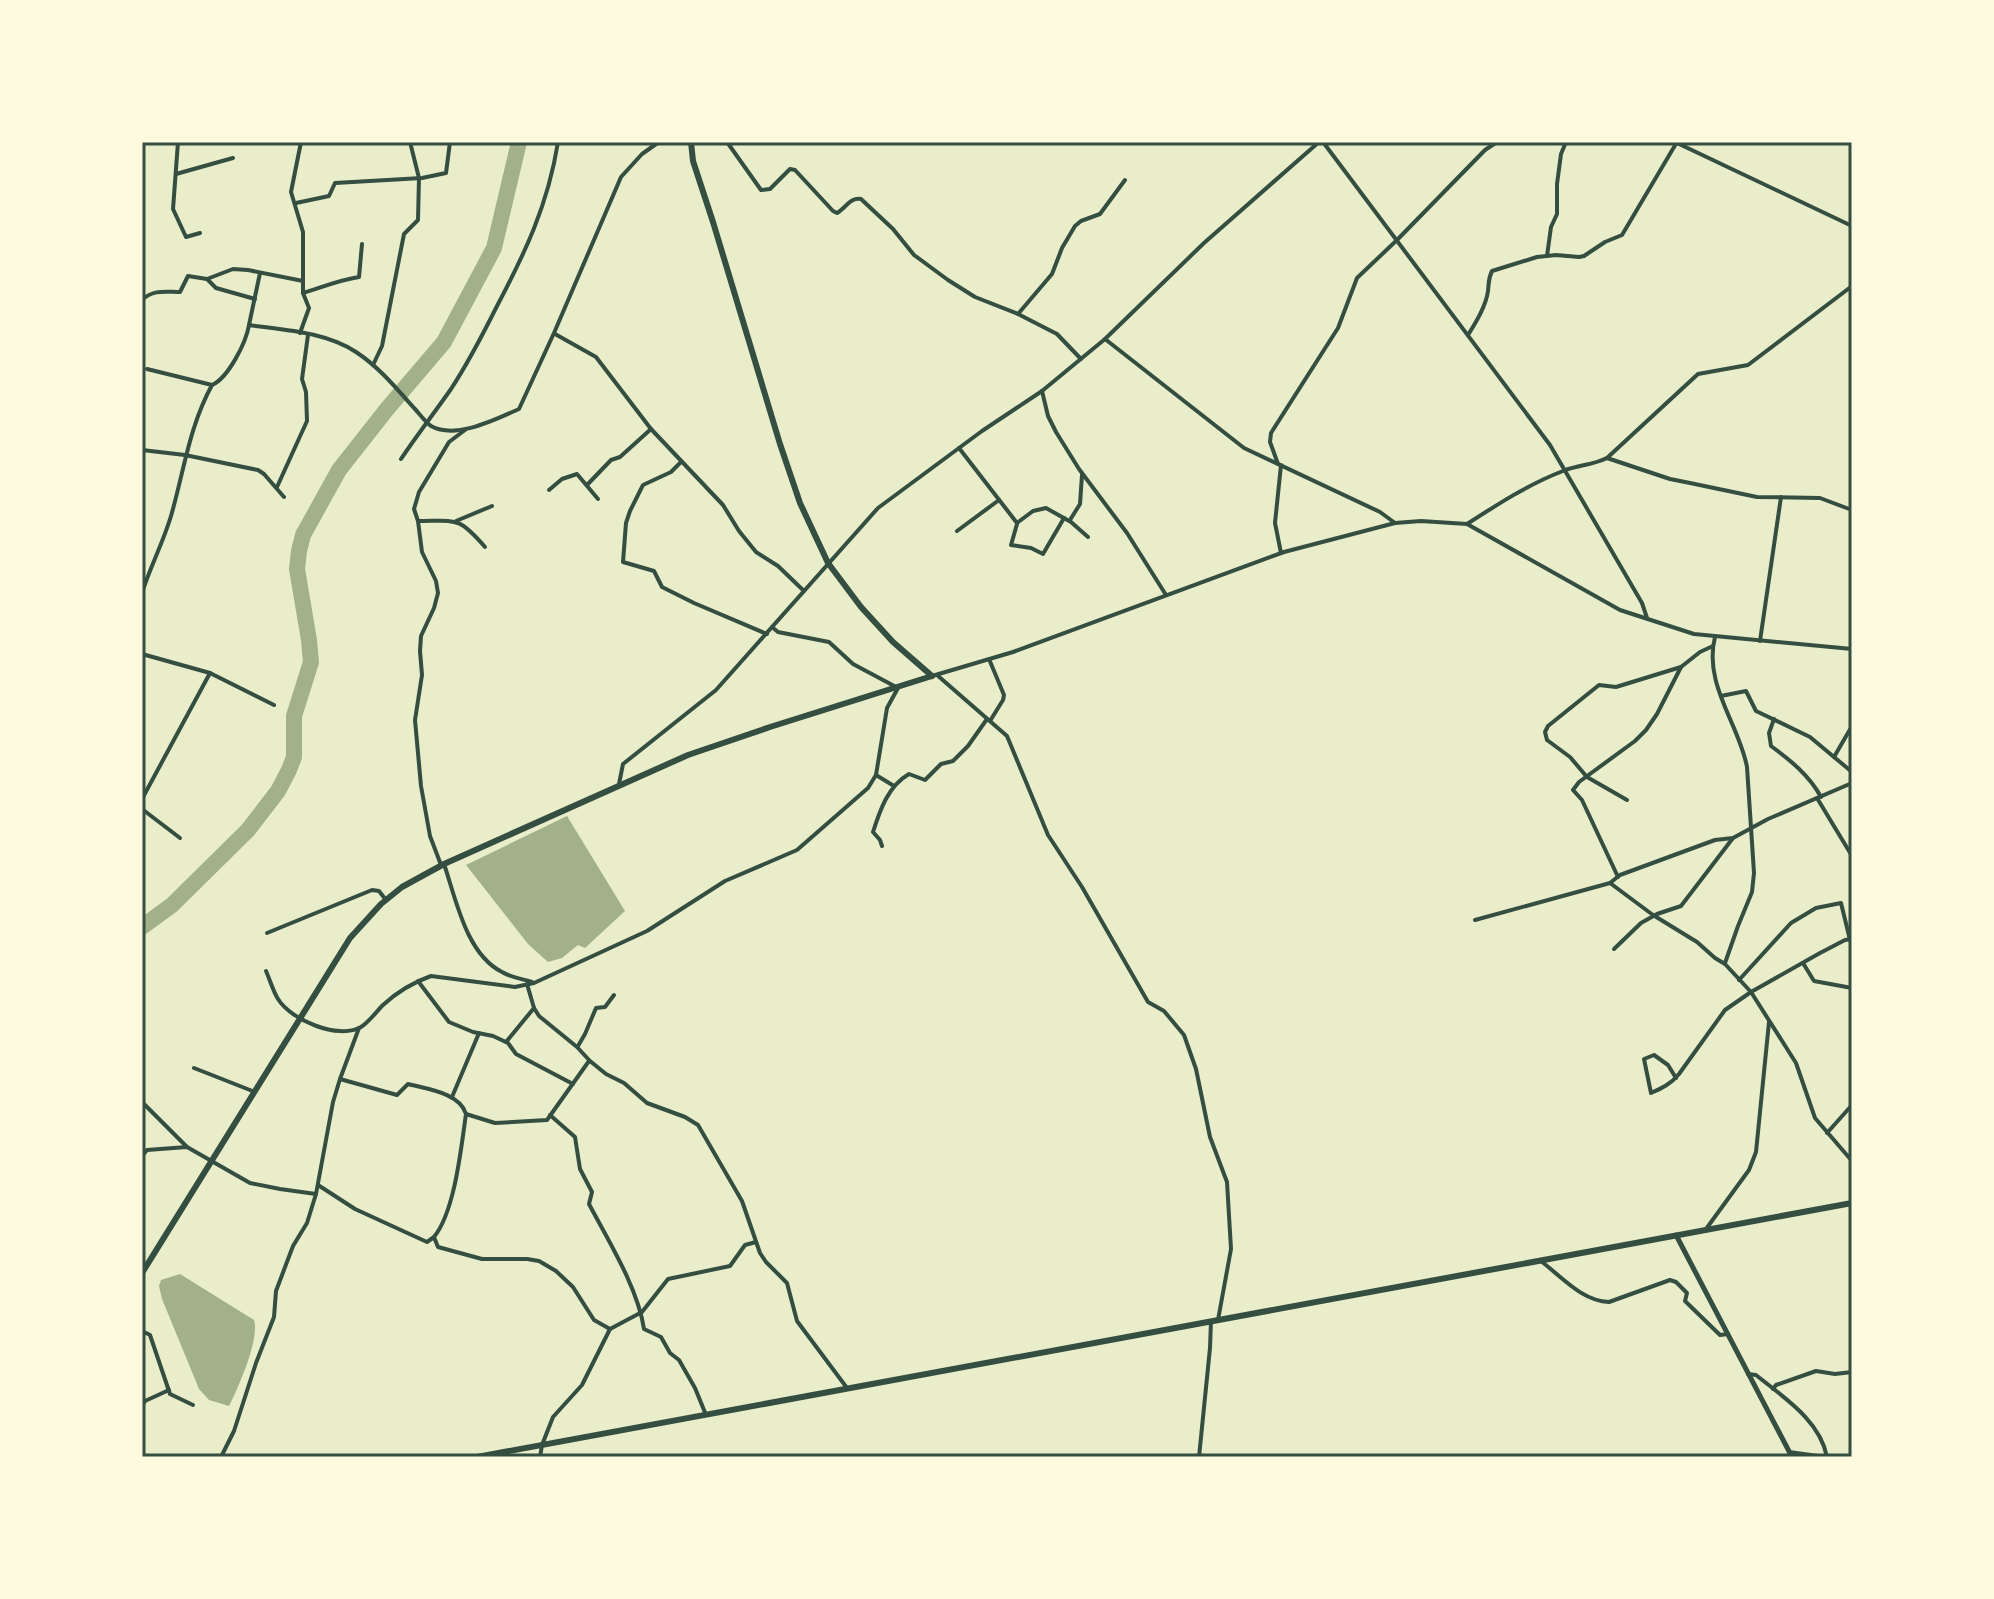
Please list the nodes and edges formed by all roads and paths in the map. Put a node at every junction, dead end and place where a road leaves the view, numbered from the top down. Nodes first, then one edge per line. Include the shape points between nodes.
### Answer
1 (178, 142) edge
2 (301, 142) edge
3 (410, 142) edge
4 (450, 142) edge
5 (558, 142) edge
6 (659, 142) edge
7 (691, 142) edge
8 (727, 142) edge
9 (1321, 142) edge
10 (1497, 142) edge
11 (1566, 142) edge
12 (1676, 142) edge
13 (233, 158) dead end
14 (176, 174) junction
15 (419, 178) junction
16 (1125, 180) dead end
17 (296, 203) junction
18 (1852, 226) edge
19 (200, 233) dead end
20 (1397, 240) junction
21 (362, 244) dead end
22 (1547, 256) junction
23 (260, 273) junction
24 (207, 279) junction
25 (303, 281) junction
26 (1852, 286) edge
27 (303, 293) junction
28 (255, 299) junction
29 (142, 300) edge
30 (1018, 314) junction
31 (249, 325) junction
32 (300, 333) junction
33 (554, 333) junction
34 (308, 335) junction
35 (1468, 335) junction
36 (1105, 339) junction
37 (1081, 359) junction
38 (373, 365) junction
39 (147, 369) dead end
40 (212, 385) junction
41 (1042, 391) junction
42 (426, 421) junction
43 (467, 428) junction
44 (651, 429) junction
45 (959, 448) junction
46 (142, 450) edge
47 (185, 455) junction
48 (1607, 458) junction
49 (401, 459) dead end
50 (681, 462) junction
51 (1280, 464) junction
52 (1564, 470) junction
53 (1082, 473) junction
54 (587, 485) junction
55 (277, 487) junction
56 (549, 490) dead end
57 (284, 497) dead end
58 (1781, 497) junction
59 (598, 499) dead end
60 (999, 500) junction
61 (492, 506) dead end
62 (1852, 510) edge
63 (1064, 518) junction
64 (418, 521) junction
65 (456, 521) junction
66 (1070, 521) junction
67 (1017, 523) junction
68 (1395, 523) junction
69 (1467, 524) junction
70 (957, 531) dead end
71 (1088, 537) dead end
72 (485, 547) dead end
73 (1281, 553) junction
74 (828, 563) junction
75 (804, 591) junction
76 (142, 593) edge
77 (1166, 595) junction
78 (1647, 618) junction
79 (772, 627) junction
80 (767, 634) junction
81 (1715, 637) junction
82 (1760, 641) junction
83 (1713, 646) junction
84 (1852, 649) edge
85 (142, 654) edge
86 (989, 659) junction
87 (1681, 667) junction
88 (210, 673) junction
89 (935, 676) junction
90 (898, 688) junction
91 (1721, 696) junction
92 (274, 705) dead end
93 (1774, 719) junction
94 (989, 720) junction
95 (1852, 726) edge
96 (1834, 757) junction
97 (1852, 772) edge
98 (876, 775) junction
99 (1587, 777) junction
100 (1852, 783) edge
101 (618, 786) junction
102 (894, 786) junction
103 (1819, 798) junction
104 (142, 799) edge
105 (1627, 800) dead end
106 (142, 809) edge
107 (1751, 829) junction
108 (180, 838) dead end
109 (1733, 838) junction
110 (882, 846) dead end
111 (1852, 856) edge
112 (443, 865) junction
113 (1618, 877) junction
114 (1610, 883) junction
115 (386, 900) junction
116 (1653, 915) junction
117 (1475, 920) dead end
118 (267, 933) dead end
119 (1851, 940) edge
120 (1614, 949) dead end
121 (1803, 963) junction
122 (1725, 964) junction
123 (266, 971) dead end
124 (1739, 980) junction
125 (418, 981) junction
126 (534, 983) junction
127 (527, 984) junction
128 (1852, 988) edge
129 (1751, 992) junction
130 (614, 995) dead end
131 (534, 1008) junction
132 (299, 1019) junction
133 (1769, 1020) junction
134 (359, 1028) junction
135 (479, 1033) junction
136 (506, 1042) junction
137 (577, 1047) junction
138 (590, 1061) junction
139 (194, 1068) dead end
140 (1676, 1078) junction
141 (340, 1079) junction
142 (573, 1084) junction
143 (255, 1092) junction
144 (452, 1097) junction
145 (142, 1102) edge
146 (1852, 1105) edge
147 (466, 1114) junction
148 (550, 1115) junction
149 (1827, 1133) junction
150 (187, 1147) junction
151 (145, 1149) edge
152 (142, 1156) edge
153 (1852, 1161) edge
154 (212, 1162) junction
155 (318, 1185) junction
156 (316, 1194) junction
157 (1852, 1203) edge
158 (1706, 1230) junction
159 (1676, 1235) junction
160 (434, 1237) junction
161 (756, 1242) junction
162 (1540, 1260) junction
163 (142, 1273) edge
164 (642, 1312) junction
165 (1214, 1320) junction
166 (610, 1329) junction
167 (142, 1331) edge
168 (1728, 1334) junction
169 (1852, 1372) edge
170 (1748, 1374) junction
171 (847, 1388) junction
172 (1773, 1389) junction
173 (169, 1390) junction
174 (193, 1405) dead end
175 (142, 1406) edge
176 (706, 1415) junction
177 (542, 1445) junction
178 (1790, 1454) edge
179 (221, 1457) edge
180 (477, 1457) edge
181 (540, 1457) edge
182 (1199, 1457) edge
183 (1826, 1457) edge

1 - 14 street
2 - 17 street via 291,192
3 - 15 street
4 - 15 street via 446,173
5 - 42 street via 543,207 524,254 472,355
6 - 33 street via 621,177
7 - 74 main road via 780,444
8 - 30 street via 761,190 770,189 790,169 837,213 851,200 861,199 914,255 948,280
9 - 20 street
9 - 36 street via 1204,243
10 - 20 street
11 - 22 street
12 - 18 street
12 - 22 street via 1622,235 1584,256
13 - 14 street
14 - 19 street via 173,209 186,237
15 - 17 street via 335,183 329,196
15 - 38 street via 418,220 404,234 382,346
16 - 30 street via 1100,214 1075,226 1052,274
17 - 25 street via 303,232
20 - 35 street
20 - 51 street via 1357,278 1338,328 1271,433
21 - 27 street via 359,277
22 - 35 street via 1492,271
23 - 24 street via 233,269
23 - 25 street
23 - 28 street
24 - 28 street via 216,288
24 - 29 street via 188,276 180,292 148,294
25 - 27 street
26 - 48 street via 1748,365 1698,374
27 - 32 street via 309,308
28 - 31 street
30 - 37 street via 1057,334
31 - 32 street
31 - 40 street via 240,351
32 - 34 street
33 - 43 street via 519,409
33 - 44 street via 596,357
34 - 38 street via 336,342
34 - 55 street via 302,379 307,421
35 - 52 street
36 - 37 street
36 - 51 street via 1244,448
37 - 41 street
38 - 42 street
39 - 40 street
40 - 47 street
41 - 45 street
41 - 53 street via 1048,416
42 - 43 street via 452,431
42 - 49 street
43 - 64 street via 449,442 419,492 414,509
44 - 50 street
44 - 54 street
45 - 60 street
45 - 74 street via 878,508
46 - 47 street
47 - 55 street via 258,470
47 - 76 street via 171,515
48 - 52 street
48 - 58 street via 1670,479
50 - 75 street via 723,505 756,552
50 - 80 street via 643,485 626,523 623,562 654,571 662,587
51 - 68 street
51 - 73 street via 1275,523
52 - 69 street
52 - 78 street
53 - 66 street via 1080,504
53 - 77 street
54 - 56 street via 577,474
54 - 59 street
55 - 57 street
58 - 62 street via 1820,498
58 - 82 street
60 - 67 street
60 - 70 street
61 - 65 street
63 - 66 street
63 - 67 street via 1046,508
63 - 67 street via 1043,554 1011,545
64 - 65 street
64 - 112 street via 422,552 438,593 421,636 415,720 430,836
65 - 72 street
66 - 71 street
68 - 69 street
68 - 73 street
69 - 78 street via 1620,610
73 - 77 street
74 - 75 street
74 - 89 main road via 893,642
75 - 79 street
77 - 86 street
78 - 81 street
79 - 80 street
79 - 90 street via 829,642 853,664
80 - 101 street via 716,690 623,764
81 - 82 street
81 - 83 street
82 - 84 street
83 - 87 street
83 - 91 street
85 - 88 street
86 - 89 street
86 - 94 street via 1004,695
87 - 99 street via 1646,730
87 - 99 street via 1616,687 1599,685 1548,726 1547,740
88 - 92 street
88 - 104 street
89 - 90 main road
89 - 94 street
90 - 98 street via 887,708
90 - 101 main road via 688,755
91 - 93 street via 1746,691 1756,711
91 - 107 street via 1745,754
93 - 96 street via 1810,737
93 - 103 street via 1771,746 1802,771
94 - 102 street via 953,761 941,764 925,780 909,774
94 - 165 street via 1007,736 1048,835 1148,1002 1164,1011 1184,1035 1227,1182 1231,1249
95 - 96 street
96 - 97 street
98 - 102 street
98 - 126 street via 797,850 725,881 647,931
99 - 105 street
99 - 113 street via 1573,790
100 - 103 street
101 - 112 main road
102 - 110 street via 873,832
103 - 107 street
103 - 111 street
106 - 108 street
107 - 109 street
107 - 122 street via 1752,892
109 - 113 street
109 - 116 street via 1681,906
112 - 115 main road
112 - 126 street via 479,955 501,972
113 - 114 street
114 - 116 street
114 - 117 street
115 - 118 street via 372,890
115 - 132 main road via 350,938
116 - 120 street
116 - 122 street
119 - 121 street
119 - 124 street via 1841,903 1816,908 1791,923
121 - 128 street via 1814,981
121 - 129 street
122 - 124 street
123 - 132 street via 277,999
124 - 129 street
125 - 127 street via 431,976
125 - 134 street
125 - 135 street via 449,1022
126 - 127 street
127 - 131 street
129 - 133 street
129 - 140 street via 1725,1010
130 - 137 street via 605,1007 596,1008
131 - 136 street
131 - 137 street
132 - 134 street via 338,1031
132 - 143 main road
133 - 149 street via 1796,1063 1815,1118
133 - 158 street via 1756,1152
134 - 141 street
135 - 136 street
135 - 144 street
136 - 142 street via 516,1054
137 - 138 street
138 - 142 street
138 - 161 street via 647,1103 698,1125 742,1201
139 - 143 street
140 - 140 street via 1651,1093 1644,1059 1654,1055
141 - 144 street via 397,1095 408,1084
141 - 155 street
142 - 148 street
143 - 154 main road
144 - 147 street
145 - 150 street
146 - 149 street
147 - 148 street via 495,1123 547,1120
147 - 160 street via 457,1173 442,1227
148 - 164 street via 575,1137 580,1169 592,1192 589,1204
149 - 153 street
150 - 151 street
150 - 154 street
151 - 152 street
154 - 156 street via 250,1183
154 - 163 main road
155 - 156 street
155 - 160 street via 355,1209 427,1242
156 - 179 street via 276,1291 274,1317
157 - 158 main road
158 - 159 main road
159 - 162 main road
159 - 168 street
160 - 166 street via 438,1247 482,1259 539,1261 573,1287 594,1320
161 - 164 street via 745,1245 730,1266 668,1279
161 - 171 street via 766,1262 787,1283 797,1321
162 - 165 main road
162 - 168 street via 1575,1289 1601,1301 1676,1282 1687,1293 1685,1301 1720,1335
164 - 166 street
164 - 176 street via 644,1329 661,1337 679,1360
165 - 171 main road
165 - 182 street
166 - 177 street via 582,1385 553,1417
167 - 173 street via 150,1335
168 - 170 street
169 - 172 street via 1816,1371
170 - 172 street
170 - 178 street
171 - 176 main road
172 - 183 street via 1817,1431
173 - 174 street
173 - 175 street
176 - 177 main road
177 - 180 main road
177 - 181 street
178 - 183 street

